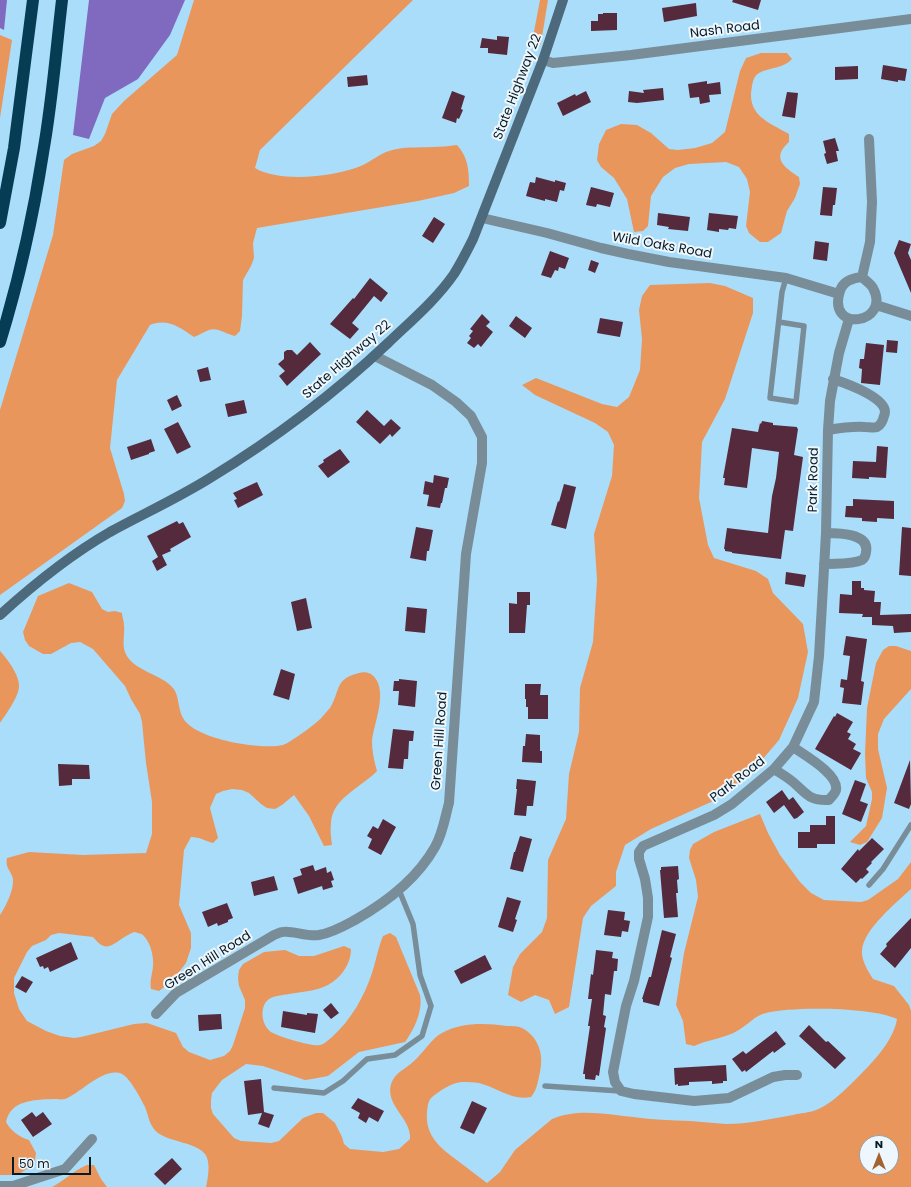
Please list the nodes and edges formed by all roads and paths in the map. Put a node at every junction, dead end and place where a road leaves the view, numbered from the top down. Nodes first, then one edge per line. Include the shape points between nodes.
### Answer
1 (32, 0) edge
2 (62, 0) edge
3 (563, 0) edge
4 (911, 19) edge
5 (543, 60) junction
6 (869, 139) dead end
7 (482, 218) junction
8 (0, 223) edge
9 (862, 277) junction
10 (786, 278) junction
11 (839, 294) junction
12 (876, 305) junction
13 (911, 316) edge
14 (849, 319) junction
15 (779, 322) junction
16 (0, 342) edge
17 (375, 356) junction
18 (834, 379) junction
19 (828, 430) junction
20 (826, 533) junction
21 (824, 564) junction
22 (0, 615) edge
23 (793, 747) junction
24 (774, 769) junction
25 (911, 825) edge
26 (869, 884) dead end
27 (399, 890) junction
28 (156, 1014) dead end
29 (797, 1075) dead end
30 (545, 1086) dead end
31 (274, 1088) dead end
32 (621, 1091) junction
33 (92, 1139) dead end
34 (0, 1186) edge

1 - 8 highway via 14,148
2 - 16 highway via 34,207
3 - 5 main road, State Highway 22
4 - 5 street, Nash Road via 623,56 553,63
5 - 7 main road, State Highway 22
6 - 9 street via 870,242
7 - 10 street, Wild Oaks Road via 628,254
7 - 17 main road, State Highway 22 via 464,256 445,285
9 - 11 street via 846,281 841,286
9 - 12 street via 872,287
10 - 11 street, Wild Oaks Road
10 - 15 lane
11 - 14 street via 838,306
12 - 13 street
12 - 14 street via 865,318
14 - 18 street, Park Road via 838,353
15 - 15 lane via 770,398 796,402 804,326
17 - 22 main road, State Highway 22 via 276,434 210,478 80,551
17 - 27 street, Green Hill Road via 432,385 456,402 471,416 482,437 482,463 466,554 449,803 436,845 413,878
18 - 19 street, Park Road
18 - 19 street via 864,391 878,400 885,414 882,421 872,428 856,426
19 - 20 street, Park Road
20 - 21 street, Park Road
20 - 21 street via 858,537 867,549 862,560
21 - 23 street, Park Road via 814,702
23 - 24 street, Park Road
23 - 24 street via 830,774 835,781 836,790 833,796 829,800 818,800 806,795
24 - 32 street, Park Road via 732,804 714,815 643,846 639,852 648,898 648,917 613,1072 615,1082
25 - 26 lane via 883,869
27 - 28 street, Green Hill Road via 378,907 340,928 319,935 305,936 284,931 274,935 176,994
27 - 31 lane via 413,924 420,975 431,1006 422,1036 395,1055 366,1059 343,1081 324,1093
29 - 32 street via 773,1077 729,1098 711,1101
30 - 32 lane
33 - 34 street via 65,1169 13,1186

